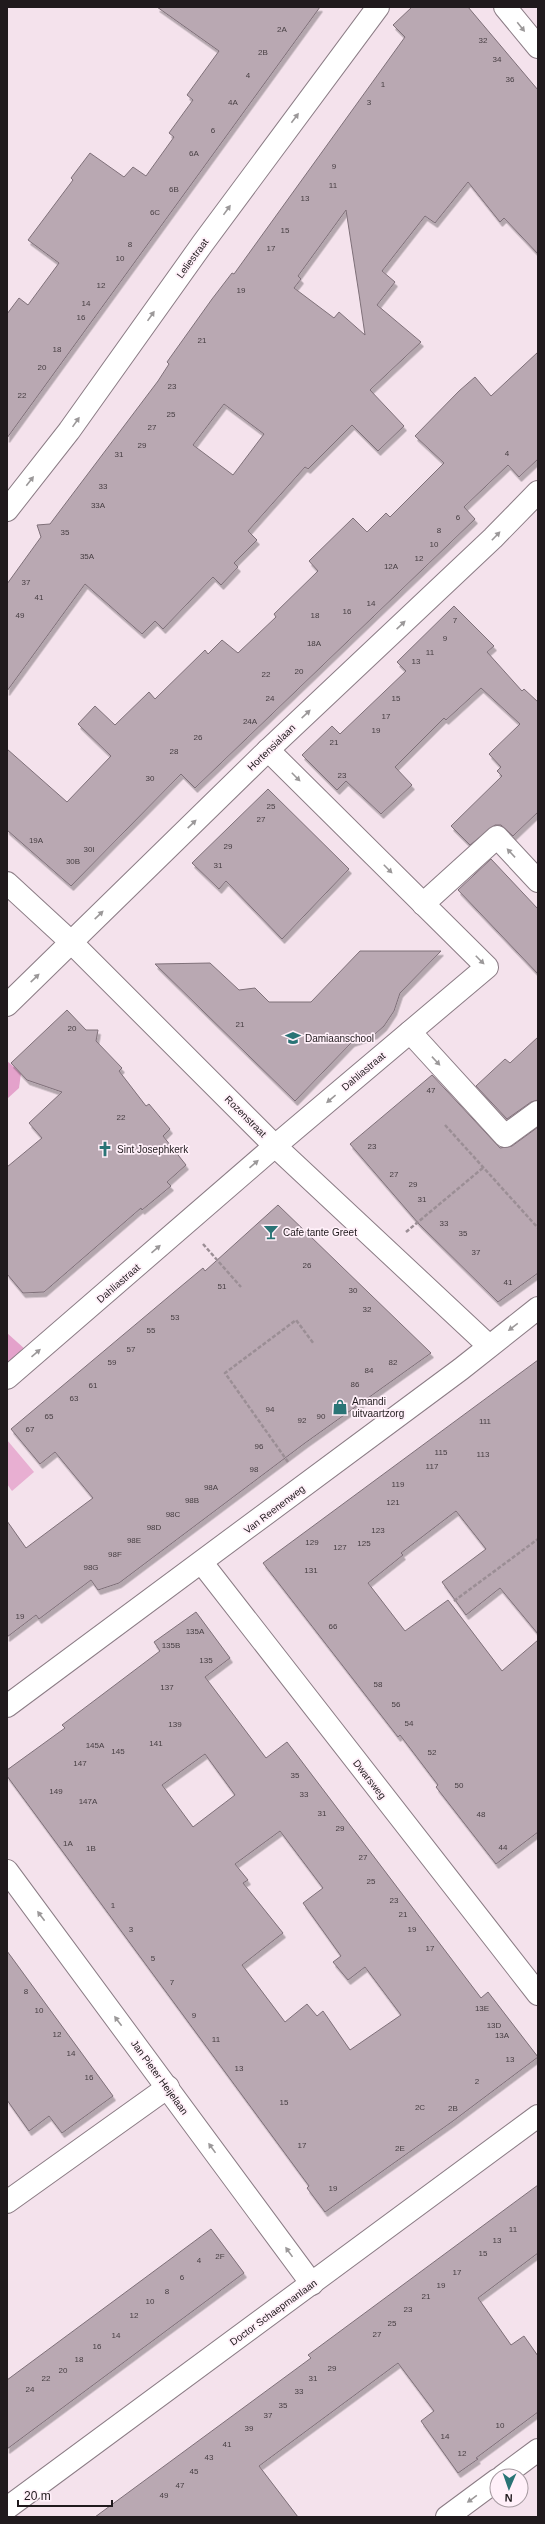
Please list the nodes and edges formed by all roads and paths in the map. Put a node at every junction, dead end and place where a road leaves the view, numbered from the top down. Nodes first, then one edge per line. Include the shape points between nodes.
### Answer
1 (378, 7) edge
2 (505, 7) edge
3 (538, 47) edge
4 (538, 492) edge
5 (7, 510) edge
6 (268, 750) junction
7 (538, 881) edge
8 (7, 883) edge
9 (423, 904) junction
10 (72, 942) junction
11 (7, 1005) edge
12 (410, 1032) junction
13 (538, 1112) edge
14 (445, 1125) dead end
15 (275, 1146) junction
16 (484, 1167) junction
17 (186, 1224) junction
18 (538, 1228) edge
19 (385, 1249) junction
20 (241, 1287) dead end
21 (538, 1308) edge
22 (314, 1344) dead end
23 (488, 1346) junction
24 (7, 1378) edge
25 (305, 1485) junction
26 (538, 1538) edge
27 (202, 1564) junction
28 (454, 1601) dead end
29 (7, 1706) edge
30 (7, 1870) edge
31 (538, 1994) edge
32 (168, 2087) junction
33 (538, 2116) edge
34 (7, 2202) edge
35 (312, 2284) junction
36 (538, 2450) edge
37 (514, 2468) edge
38 (489, 2486) edge
39 (7, 2508) edge
40 (447, 2517) edge

5 -> 1 street, Leliestraat via 69,431 203,243
2 -> 3 street
6 -> 4 street, Hortensialaan via 493,538
6 -> 9 street, Dahliastraat
10 -> 6 street, Hortensialaan
7 -> 9 street via 497,837
8 - 10 street, Rozenstraat
9 -> 12 street, Dahliastraat via 487,967
11 -> 10 street, Hortensialaan
10 - 15 street, Rozenstraat
12 -> 13 street via 505,1136
12 -> 15 street, Dahliastraat
14 - 16 path
17 -> 15 street, Dahliastraat
15 - 19 street, Rozenstraat
16 - 18 path
16 - 19 path
17 - 20 path
24 -> 17 street, Dahliastraat
19 - 23 street, Rozenstraat
21 -> 23 street, Van Reenenweg
22 - 25 path via 296,1320 225,1373
23 - 25 street, Van Reenenweg
25 - 27 street, Van Reenenweg
26 - 28 path
27 - 29 street, Van Reenenweg
27 - 31 street, Dwarsweg
32 -> 30 street, Jan Pieter Heijelaan
32 - 34 street
35 -> 32 street, Jan Pieter Heijelaan
33 - 35 street, Doctor Schaepmanlaan
35 - 39 street, Doctor Schaepmanlaan
36 - 37 street
38 -> 40 street

